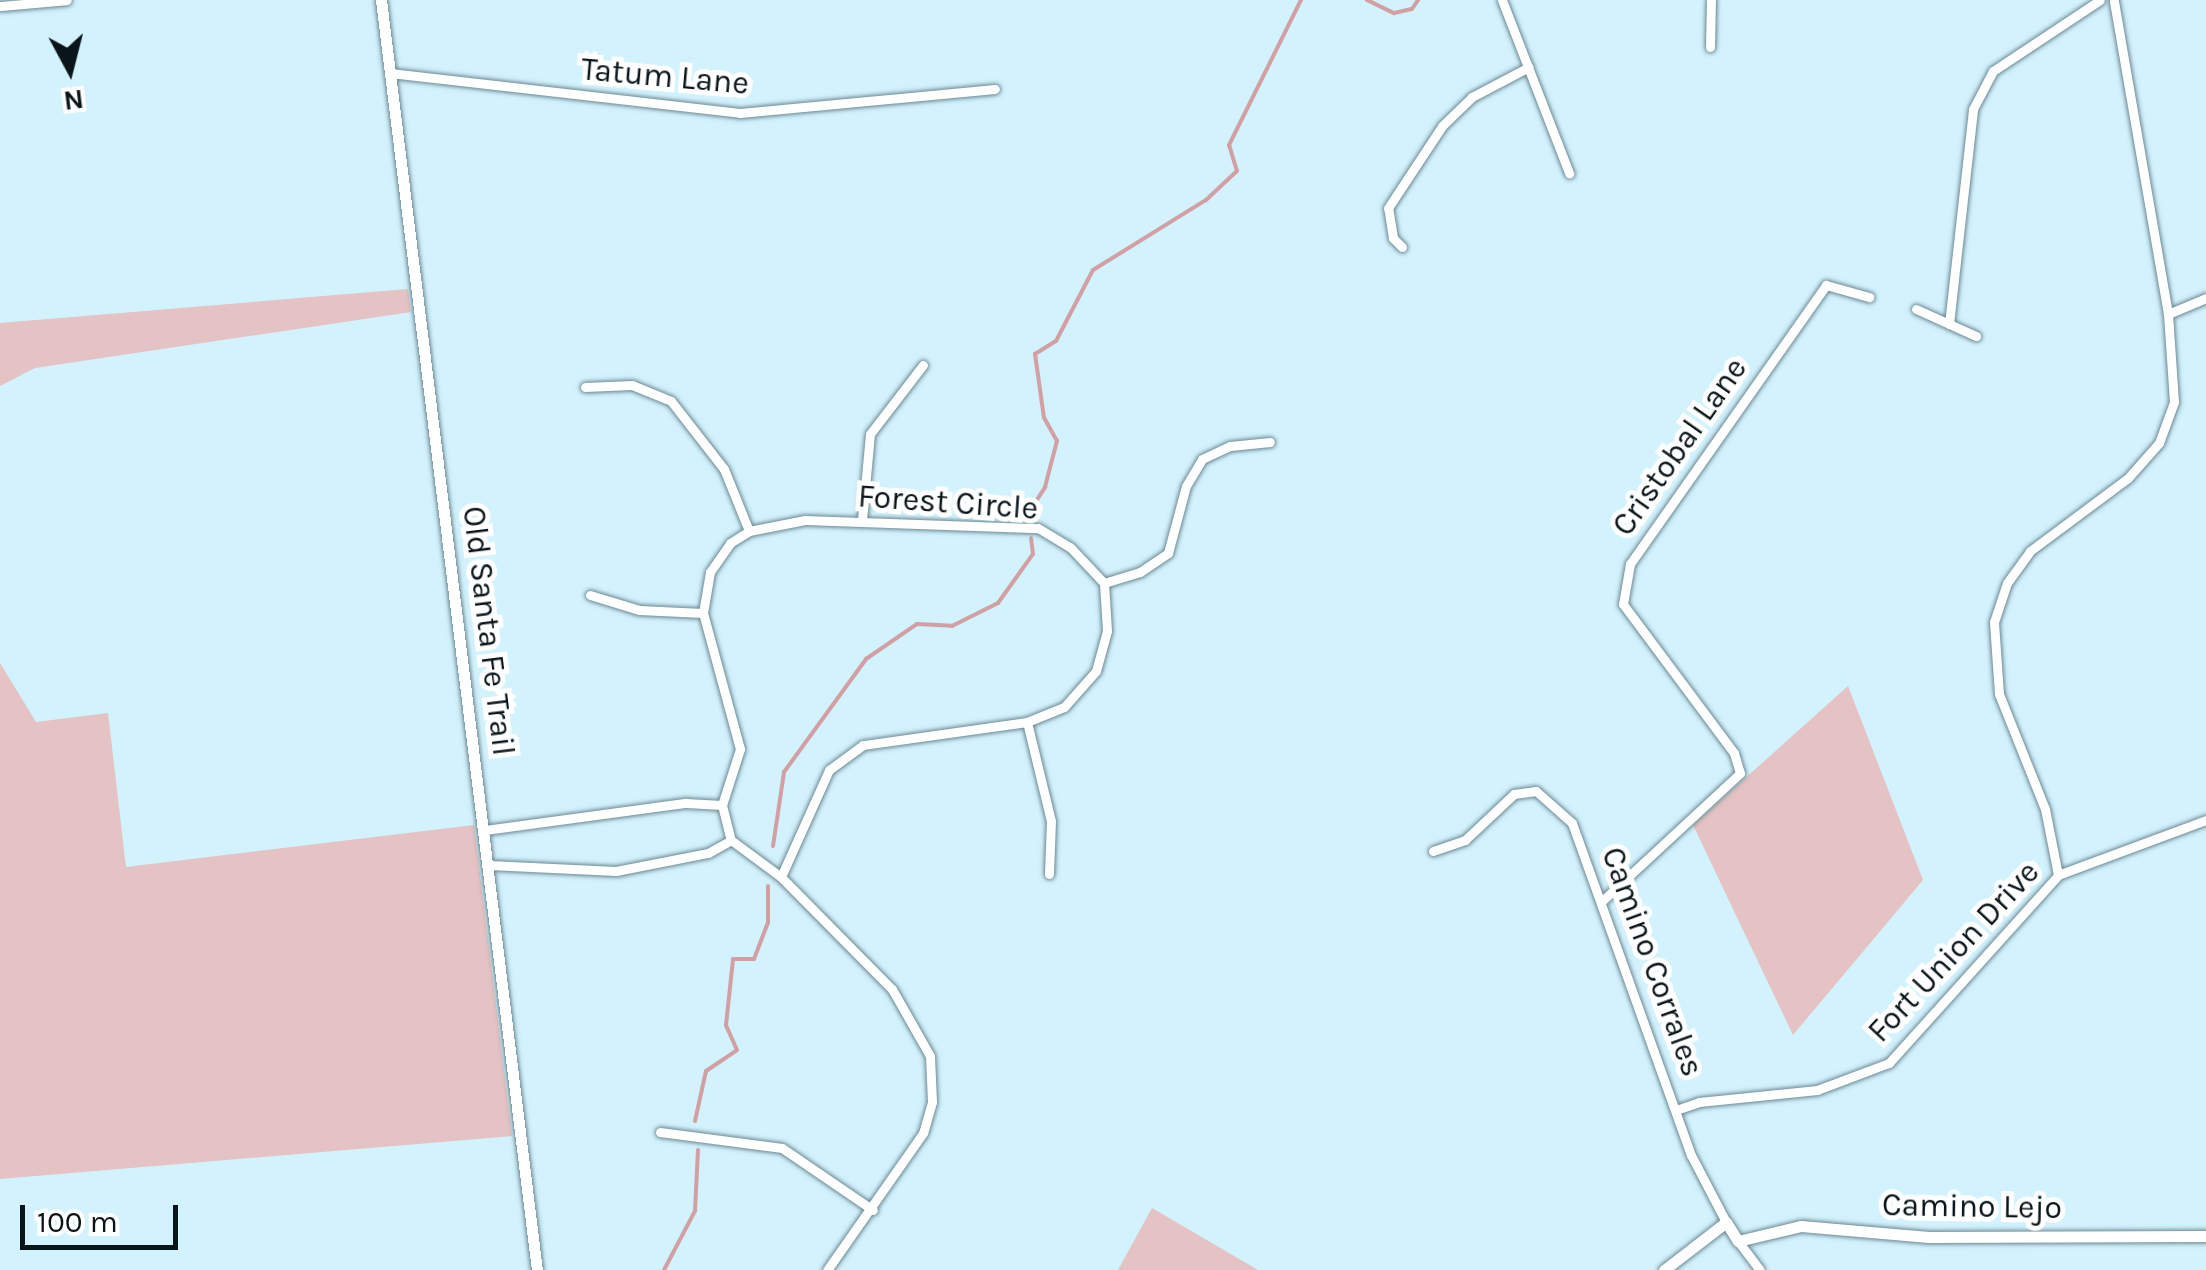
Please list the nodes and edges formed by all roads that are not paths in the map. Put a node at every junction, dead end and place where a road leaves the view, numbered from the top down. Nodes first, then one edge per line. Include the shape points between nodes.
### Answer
1 (67, 0) edge
2 (381, 0) edge
3 (1502, 0) edge
4 (1711, 0) edge
5 (2100, 0) edge
6 (2114, 0) edge
7 (0, 6) edge
8 (1710, 47) dead end
9 (1529, 68) junction
10 (390, 73) junction
11 (995, 89) dead end
12 (1569, 172) dead end
13 (1402, 247) dead end
14 (1869, 297) dead end
15 (2206, 298) edge
16 (1916, 310) dead end
17 (2168, 314) junction
18 (1949, 324) junction
19 (1976, 336) dead end
20 (922, 365) dead end
21 (585, 387) dead end
22 (1270, 442) dead end
23 (862, 520) junction
24 (749, 530) junction
25 (1104, 583) junction
26 (590, 595) dead end
27 (703, 613) junction
28 (1027, 722) junction
29 (722, 805) junction
30 (2206, 820) edge
31 (485, 830) junction
32 (731, 840) junction
33 (1433, 852) dead end
34 (489, 865) junction
35 (1050, 874) dead end
36 (2058, 875) junction
37 (781, 877) junction
38 (1602, 901) junction
39 (1676, 1110) junction
40 (660, 1132) dead end
41 (873, 1210) junction
42 (1726, 1222) junction
43 (2206, 1236) edge
44 (1738, 1241) junction
45 (537, 1270) edge
46 (827, 1270) edge
47 (1664, 1270) edge
48 (1760, 1270) edge

1 - 7 street
2 - 10 street, Old Santa Fe Trail
3 - 9 street
4 - 8 street
5 - 18 street via 1992,71 1973,109
6 - 17 street
9 - 12 street
9 - 13 street via 1472,97 1442,126 1388,208 1392,238
10 - 11 street, Tatum Lane via 740,112
10 - 31 street, Old Santa Fe Trail
14 - 38 street, Cristobal Lane via 1826,285 1630,564 1623,604 1734,753 1740,773
15 - 17 street
16 - 18 street
17 - 36 street via 2174,402 2160,444 2128,478 2030,551 2007,583 1994,622 1999,694 2045,809
18 - 19 street
20 - 23 street via 870,434
21 - 24 street via 632,385 671,402 707,441
22 - 25 street via 1230,446 1202,459 1186,486 1168,553 1140,572
23 - 24 street, Forest Circle
23 - 25 street, Forest Circle via 1038,528 1070,547
24 - 27 street via 730,543 710,572
25 - 28 street via 1107,631 1096,671 1064,707
26 - 27 street via 638,610
27 - 29 street via 739,738 738,768
28 - 35 street via 1050,821
28 - 37 street via 863,745 829,770
29 - 31 street
29 - 32 street
30 - 36 street, Fort Union Drive
31 - 34 street, Old Santa Fe Trail
32 - 34 street via 708,853 616,871
32 - 37 street
33 - 38 street, Camino Corrales via 1465,840 1514,794 1536,791 1572,823
34 - 45 street, Old Santa Fe Trail
36 - 39 street, Fort Union Drive via 1889,1062 1817,1090
37 - 41 street via 892,989 930,1056 932,1102 923,1134
38 - 39 street, Camino Corrales
39 - 42 street, Camino Corrales
40 - 41 street via 782,1148
41 - 46 street
42 - 44 street, Camino Corrales
42 - 47 street
43 - 44 street, Camino Lejo via 1929,1237 1802,1226
44 - 48 street, Camino Corrales

